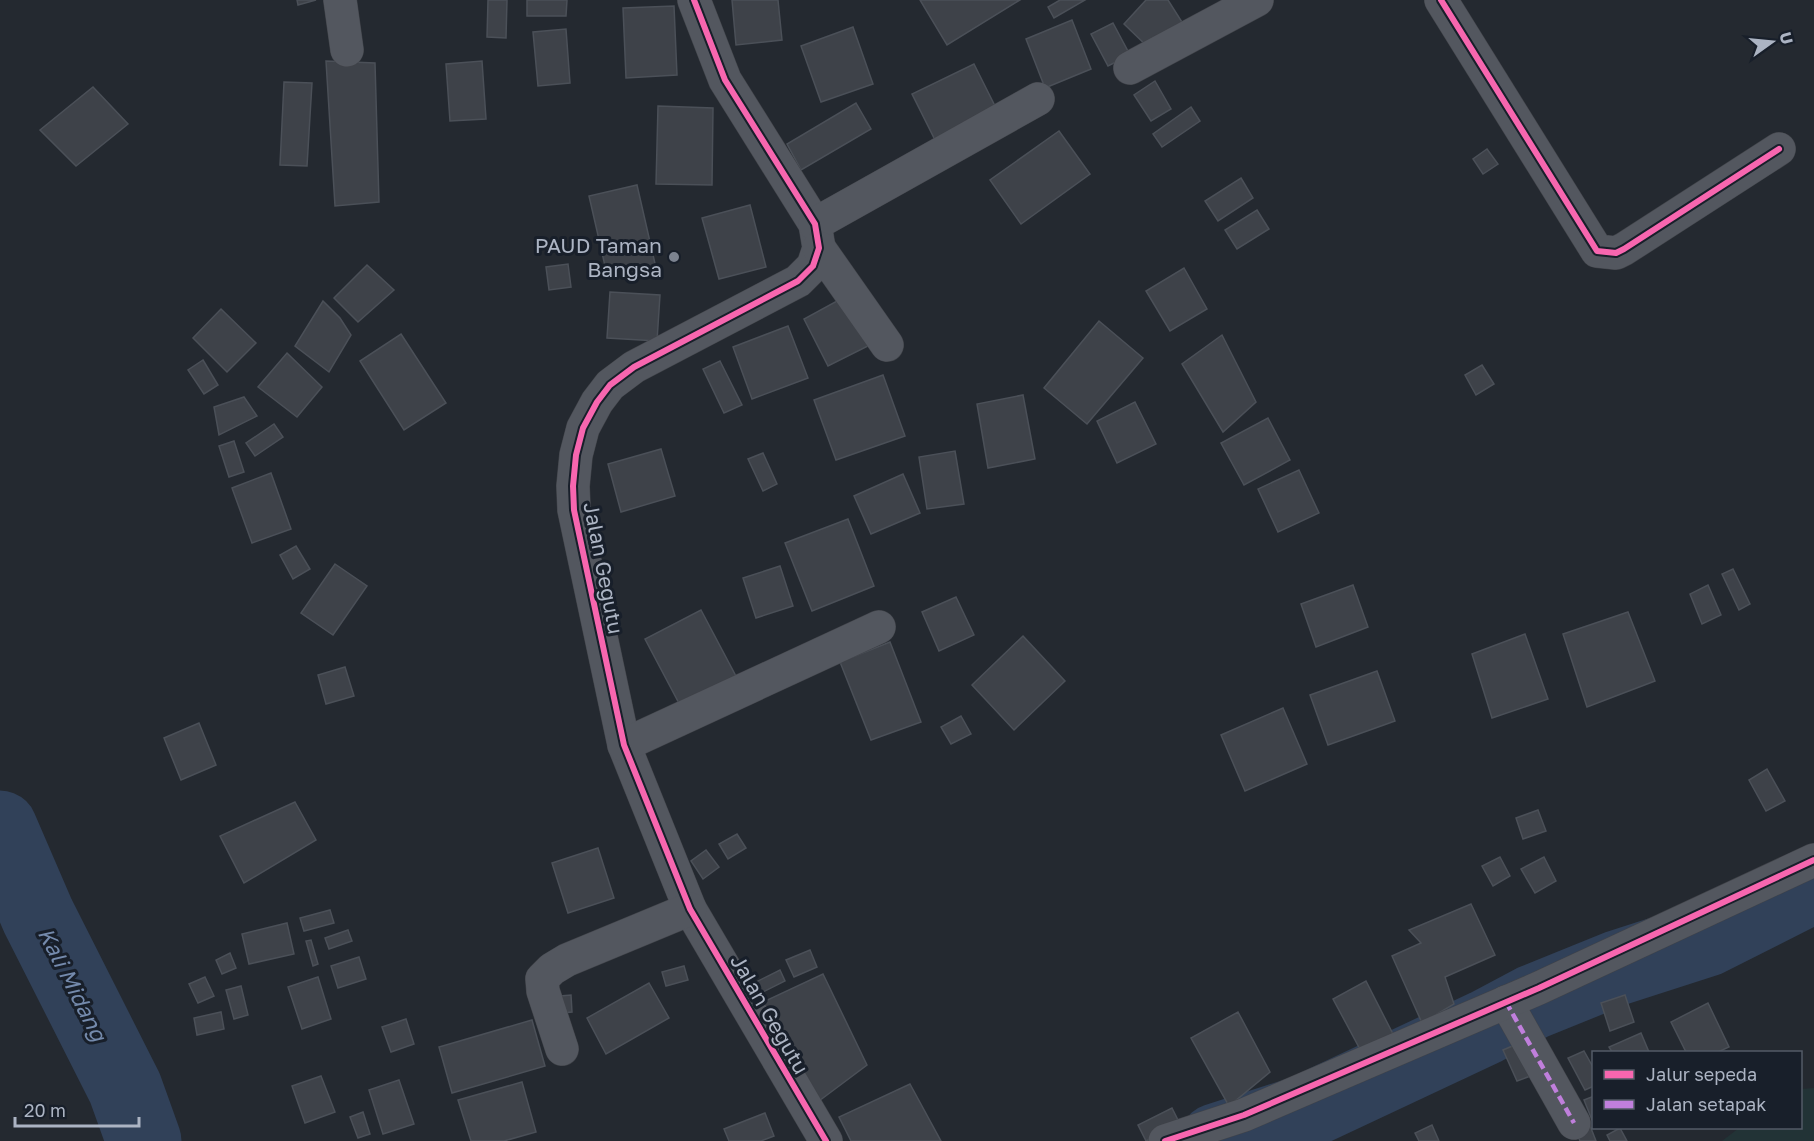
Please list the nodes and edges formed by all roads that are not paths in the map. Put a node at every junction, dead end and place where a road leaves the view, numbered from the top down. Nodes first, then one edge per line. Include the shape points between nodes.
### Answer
1 (340, 0) edge
2 (694, 0) edge
3 (1257, 0) edge
4 (1441, 0) edge
5 (347, 50) dead end
6 (1130, 68) dead end
7 (1038, 99) dead end
8 (1779, 149) dead end
9 (817, 236) junction
10 (887, 345) dead end
11 (879, 627) dead end
12 (624, 745) junction
13 (1814, 860) edge
14 (690, 909) junction
15 (1513, 1014) junction
16 (562, 1049) dead end
17 (1575, 1123) dead end
18 (826, 1141) edge
19 (1165, 1141) edge

1 - 5 street
2 - 9 street via 726,80
3 - 6 street
4 - 8 street via 1598,251 1616,253 1624,249
7 - 9 street
9 - 10 street
9 - 12 street, Jalan Gegutu via 813,266 798,281 634,367 610,386 583,428 576,455 574,510
11 - 12 street
12 - 14 street, Jalan Gegutu
13 - 15 street
14 - 16 street via 567,960 542,979
14 - 18 street, Jalan Gegutu
15 - 17 street
15 - 19 street

